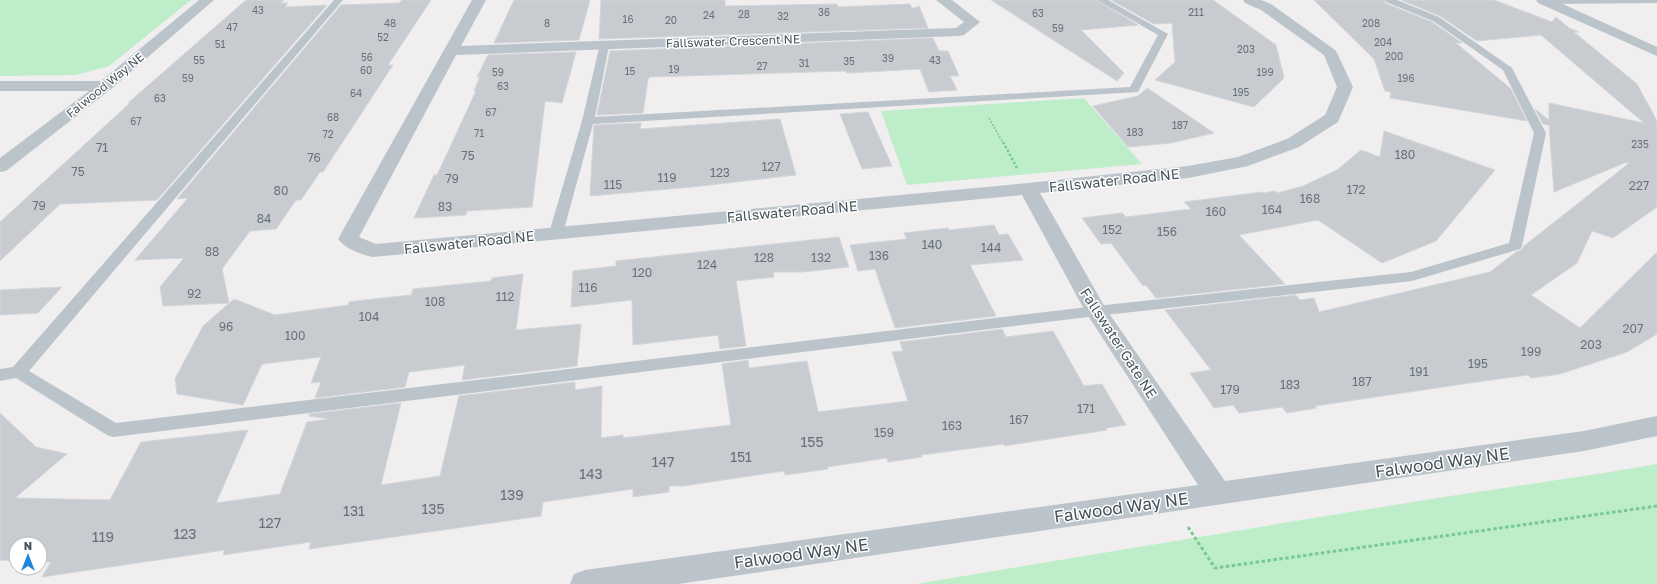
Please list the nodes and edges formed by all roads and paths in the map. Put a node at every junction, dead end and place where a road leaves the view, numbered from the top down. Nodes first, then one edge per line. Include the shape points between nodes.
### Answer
1 (208, 0) edge
2 (339, 0) edge
3 (479, 0) edge
4 (943, 0) edge
5 (1101, 0) edge
6 (1250, 0) edge
7 (1389, 0) edge
8 (1657, 0) edge
9 (1545, 1) edge
10 (604, 46) junction
11 (452, 51) junction
12 (1657, 52) edge
13 (0, 86) edge
14 (105, 86) junction
15 (979, 99) junction
16 (588, 121) junction
17 (0, 167) edge
18 (1028, 189) junction
19 (556, 233) junction
20 (1096, 311) junction
21 (18, 372) junction
22 (0, 375) edge
23 (1657, 426) edge
24 (1218, 493) junction
25 (1170, 500) junction
26 (1657, 506) edge
27 (585, 584) edge

1 - 14 street, Falwood Way NE
2 - 21 lane
3 - 11 street, Fallswater Road NE
4 - 10 street, Fallswater Crescent NE via 973,22 959,32
5 - 15 lane via 1163,34 1134,90
6 - 18 street, Fallswater Road NE via 1266,7 1330,53 1345,87 1332,118 1293,143 1242,162 1188,172
7 - 20 lane via 1436,19 1507,68 1540,133 1515,246 1412,276
8 - 9 lane
9 - 12 street
10 - 11 street, Fallswater Crescent NE
10 - 16 lane
11 - 19 street, Fallswater Road NE via 348,239 373,251
13 - 14 street
14 - 17 street, Falwood Way NE
15 - 16 lane
15 - 18 path
16 - 19 lane
18 - 19 street, Fallswater Road NE
18 - 20 street, Fallswater Gate NE
20 - 21 lane via 113,430
20 - 24 street, Fallswater Gate NE
21 - 22 lane
23 - 24 street, Falwood Way NE via 1584,441
24 - 25 street, Falwood Way NE
25 - 26 path via 1215,568
25 - 27 street, Falwood Way NE

